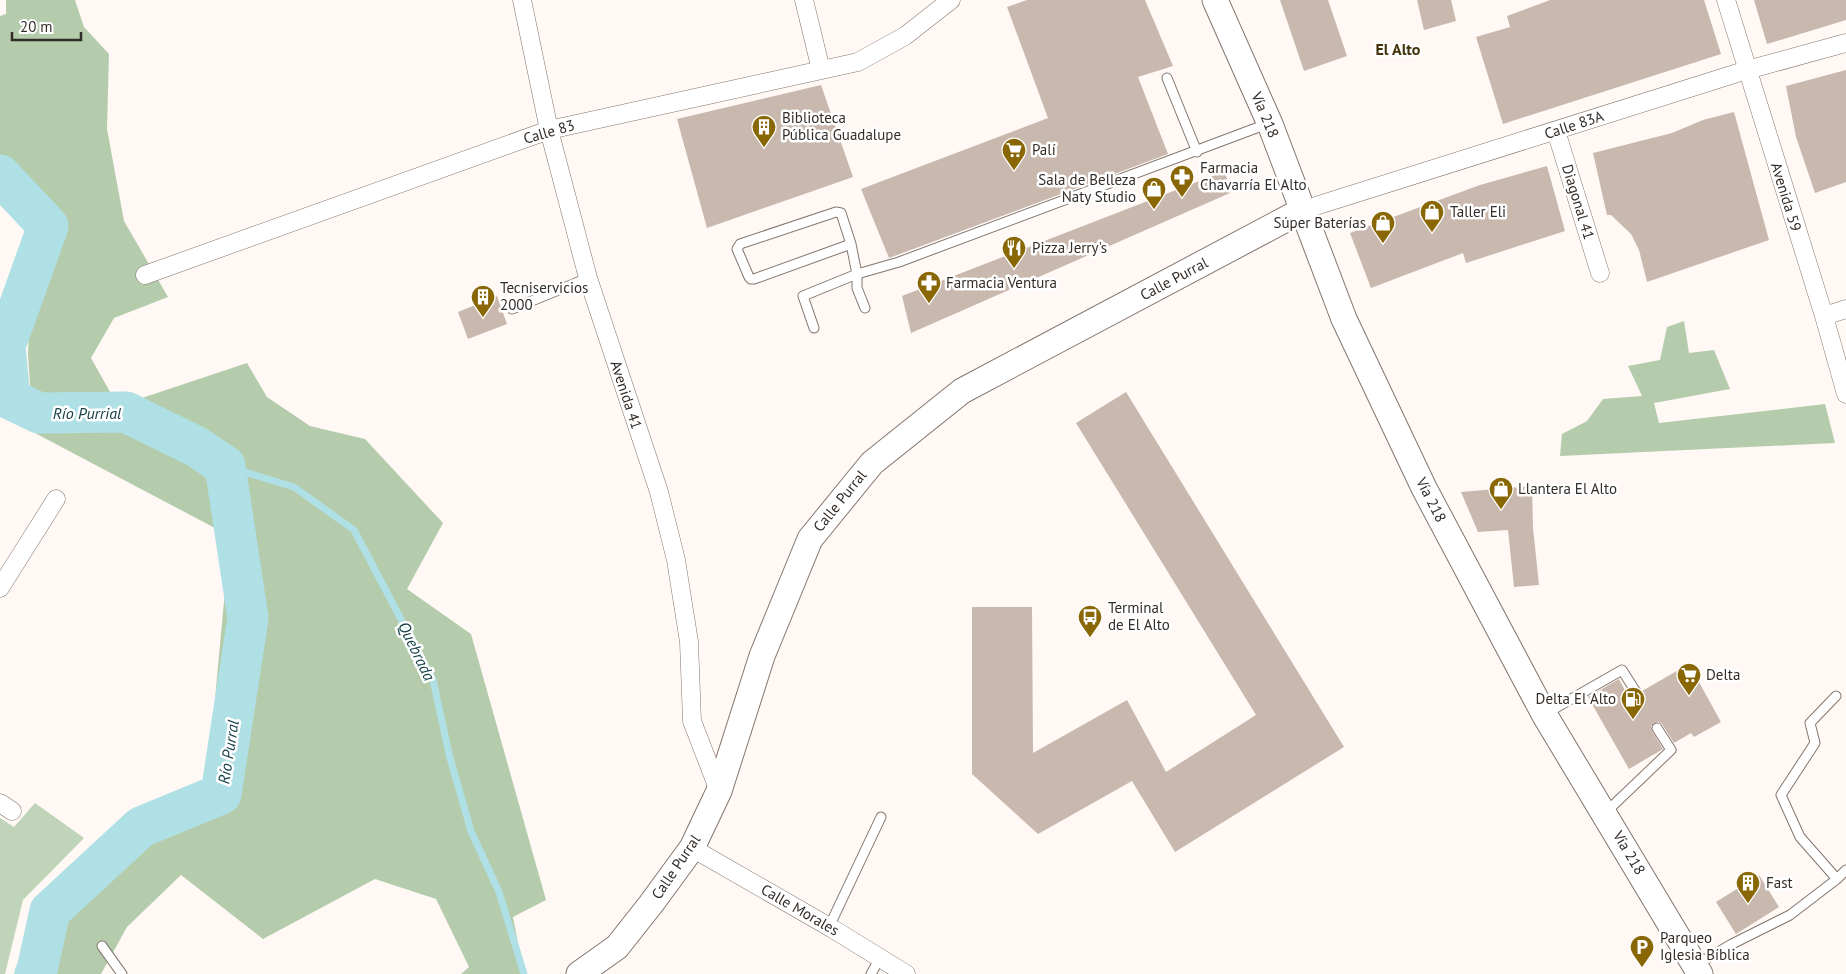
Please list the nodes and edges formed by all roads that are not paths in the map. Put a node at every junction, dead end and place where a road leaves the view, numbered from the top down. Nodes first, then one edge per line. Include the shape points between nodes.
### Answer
1 (522, 0) edge
2 (804, 0) edge
3 (951, 0) edge
4 (1215, 0) edge
5 (1726, 0) edge
6 (1846, 42) edge
7 (820, 70) junction
8 (1747, 70) junction
9 (1167, 78) dead end
10 (1270, 124) junction
11 (549, 130) junction
12 (1556, 131) junction
13 (1197, 152) junction
14 (1303, 210) junction
15 (852, 244) junction
16 (857, 274) junction
17 (1600, 274) dead end
18 (145, 275) dead end
19 (588, 278) junction
20 (865, 308) dead end
21 (512, 309) dead end
22 (1846, 309) edge
23 (1824, 316) junction
24 (814, 328) dead end
25 (1846, 394) edge
26 (56, 499) dead end
27 (0, 588) edge
28 (1636, 692) dead end
29 (1836, 696) dead end
30 (1544, 714) junction
31 (1657, 728) dead end
32 (719, 791) junction
33 (1605, 813) junction
34 (881, 817) dead end
35 (692, 848) junction
36 (1846, 870) edge
37 (1837, 879) junction
38 (829, 927) junction
39 (102, 946) dead end
40 (880, 958) junction
41 (1697, 970) edge
42 (122, 974) edge
43 (579, 974) edge
44 (872, 974) edge
45 (906, 974) edge

1 - 11 street, Avenida 41
2 - 7 street
3 - 7 street, Calle 83 via 905,36 858,62
4 - 10 street, Vía 218
5 - 8 street, Avenida 59
6 - 8 street, Calle 83A
7 - 11 street, Calle 83
8 - 12 street, Calle 83A
8 - 23 street, Avenida 59
9 - 13 lane
10 - 13 lane
10 - 14 street, Vía 218
11 - 18 street, Calle 83
11 - 19 street, Avenida 41
12 - 14 street, Calle 83A
12 - 17 street, Diagonal 41
13 - 16 lane via 899,262
14 - 30 street, Vía 218 via 1344,320 1424,488
14 - 32 street, Calle Purral via 962,391 872,462 810,539 762,656
15 - 15 lane via 751,279 737,249 740,244 839,212
15 - 16 lane
16 - 20 lane via 857,288
16 - 24 lane via 804,296
19 - 21 lane
19 - 32 street, Avenida 41 via 659,492 676,560 689,642 692,721
22 - 23 street
23 - 25 street, Avenida 59
26 - 27 street
28 - 30 lane via 1622,670
29 - 37 lane via 1810,723 1815,743 1781,796 1800,837
30 - 33 street, Vía 218
31 - 33 lane via 1671,750
32 - 35 street, Calle Purral
33 - 41 street, Vía 218
34 - 38 lane
35 - 38 street, Calle Morales
35 - 43 street, Calle Purral via 617,947
36 - 37 lane
37 - 41 lane via 1790,915 1732,944
38 - 40 street, Calle Morales
39 - 42 lane
40 - 44 lane
40 - 45 street, Calle Morales

